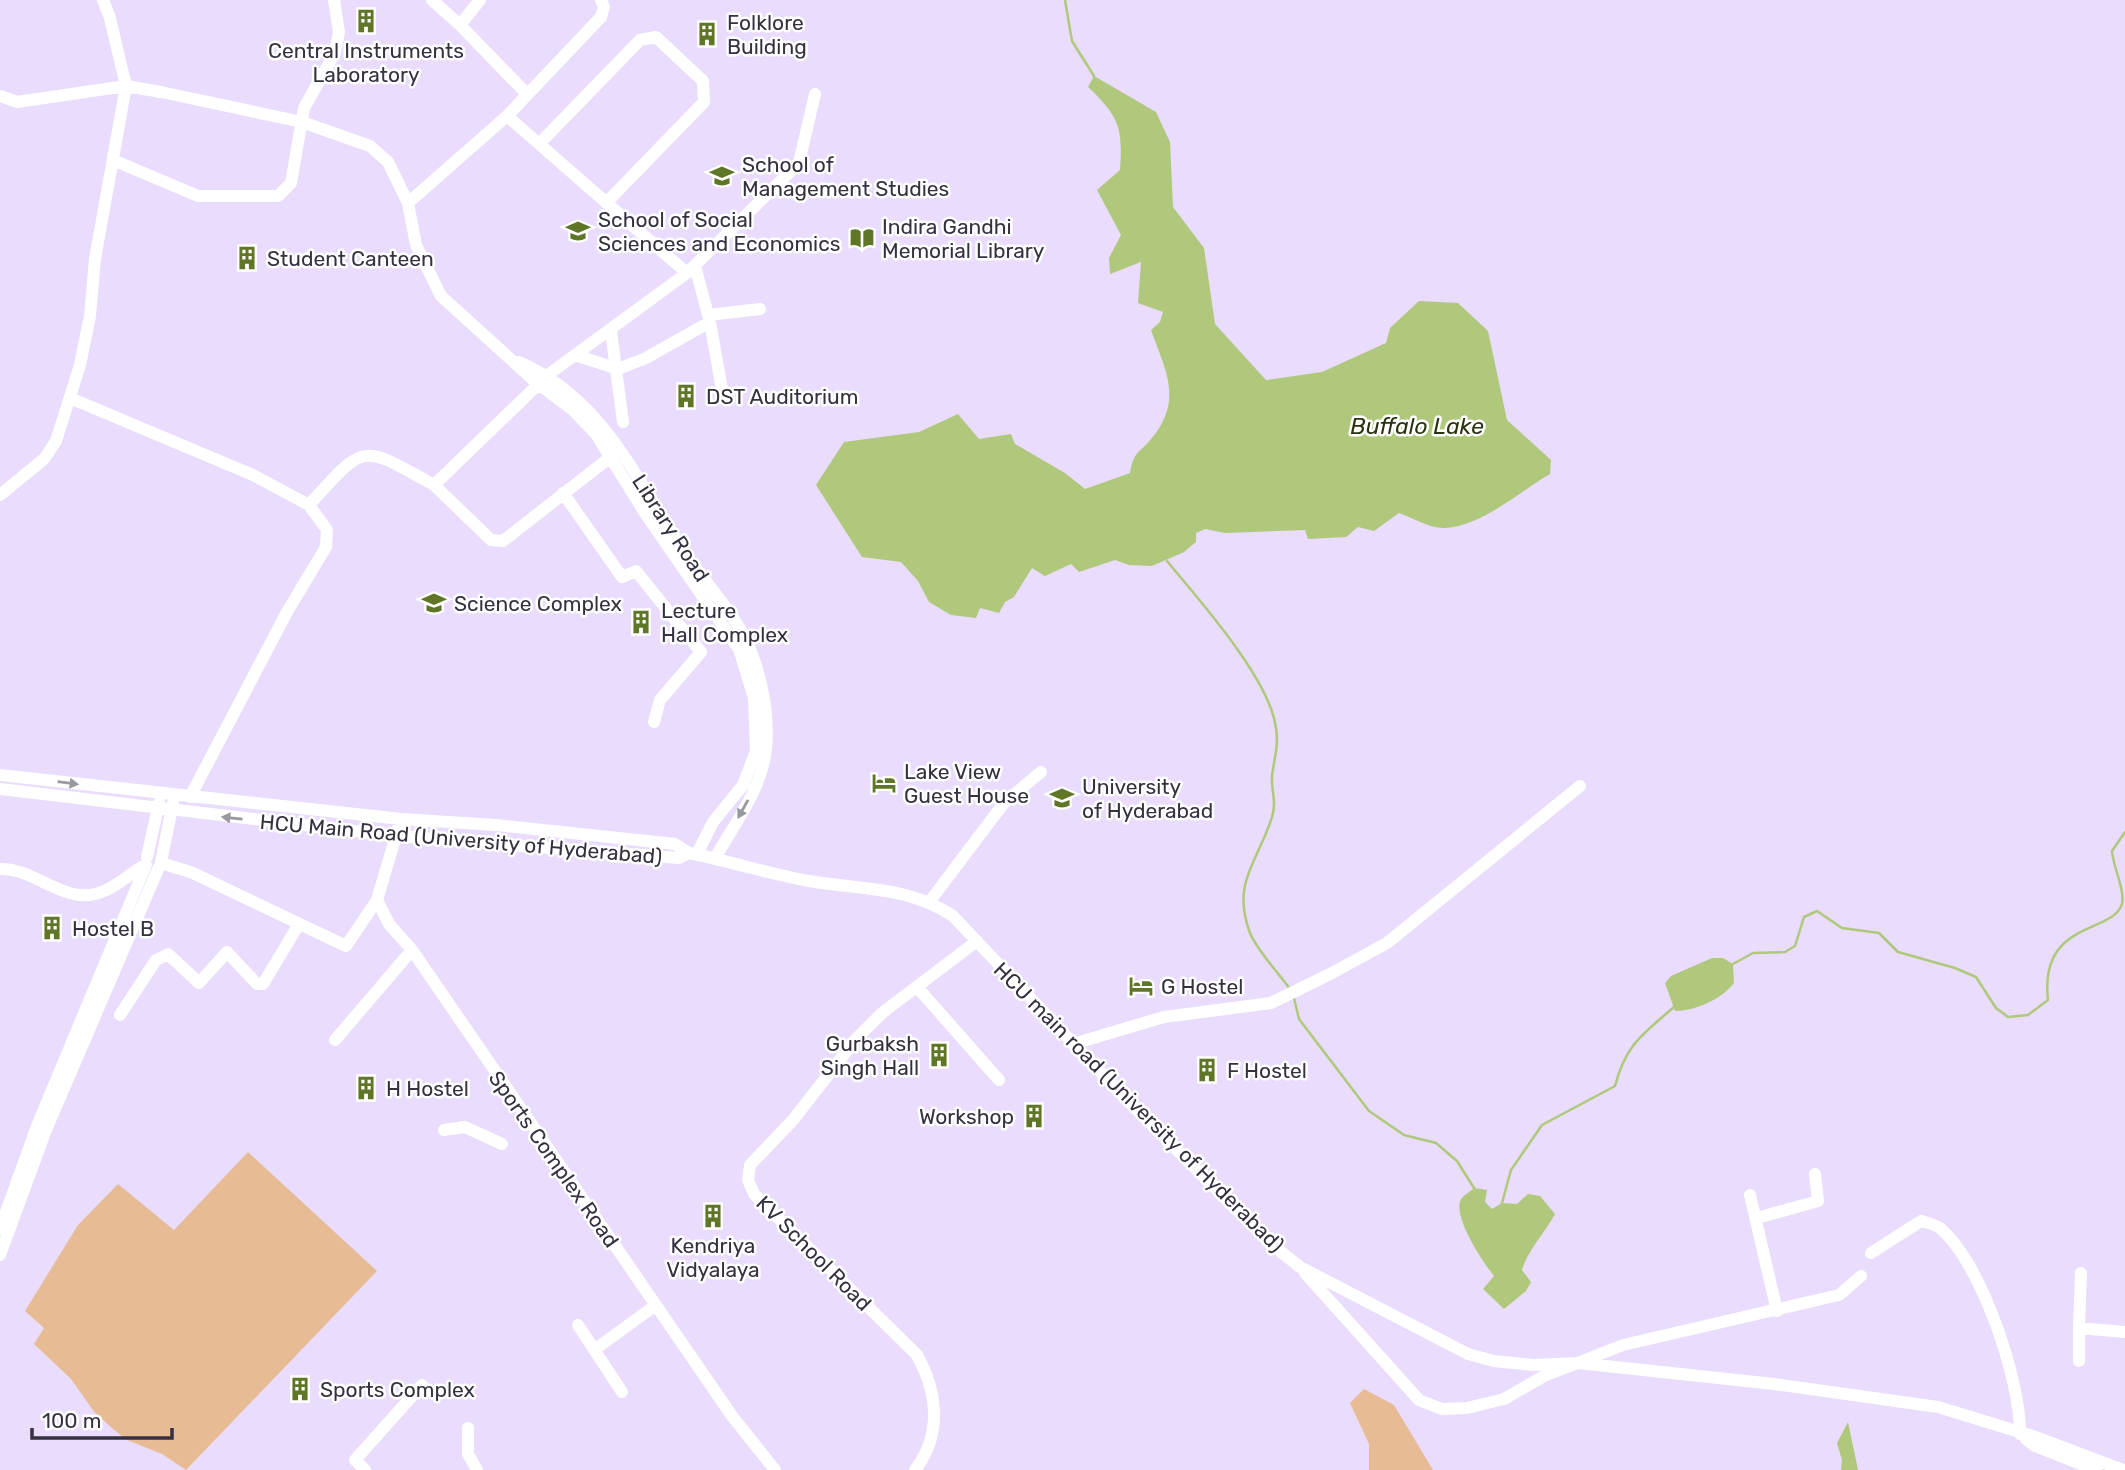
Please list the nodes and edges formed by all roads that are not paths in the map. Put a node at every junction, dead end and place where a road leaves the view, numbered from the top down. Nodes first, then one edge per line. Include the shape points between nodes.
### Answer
1 (103, 0) edge
2 (334, 0) edge
3 (432, 0) edge
4 (480, 0) edge
5 (601, 0) edge
6 (455, 21) junction
7 (126, 86) junction
8 (526, 93) junction
9 (815, 94) dead end
10 (0, 96) edge
11 (507, 116) junction
12 (302, 122) junction
13 (540, 144) junction
14 (114, 160) junction
15 (408, 203) junction
16 (606, 204) junction
17 (691, 269) junction
18 (760, 309) dead end
19 (709, 318) junction
20 (611, 331) junction
21 (575, 355) junction
22 (510, 358) junction
23 (618, 369) junction
24 (549, 374) junction
25 (538, 384) junction
26 (723, 395) dead end
27 (71, 398) junction
28 (623, 422) dead end
29 (616, 453) junction
30 (434, 485) junction
31 (563, 493) junction
32 (0, 495) edge
33 (309, 505) junction
34 (654, 722) dead end
35 (1041, 772) dead end
36 (0, 775) edge
37 (1580, 786) dead end
38 (0, 789) edge
39 (159, 794) junction
40 (174, 796) junction
41 (190, 797) junction
42 (158, 809) junction
43 (172, 811) junction
44 (401, 819) junction
45 (397, 836) junction
46 (693, 853) junction
47 (715, 858) junction
48 (146, 861) junction
49 (161, 864) junction
50 (0, 869) edge
51 (377, 900) junction
52 (930, 901) junction
53 (299, 924) junction
54 (977, 941) junction
55 (411, 950) junction
56 (917, 987) junction
57 (120, 1015) dead end
58 (335, 1040) dead end
59 (1073, 1044) junction
60 (999, 1080) dead end
61 (42, 1128) junction
62 (443, 1130) dead end
63 (502, 1144) dead end
64 (1815, 1174) dead end
65 (1750, 1195) dead end
66 (1757, 1217) junction
67 (0, 1229) edge
68 (1871, 1253) dead end
69 (0, 1255) edge
70 (1300, 1268) junction
71 (2081, 1273) dead end
72 (1861, 1276) dead end
73 (656, 1306) junction
74 (1777, 1311) junction
75 (578, 1325) dead end
76 (2079, 1328) junction
77 (2125, 1332) edge
78 (594, 1350) junction
79 (2079, 1361) dead end
80 (1578, 1363) junction
81 (422, 1385) dead end
82 (622, 1392) dead end
83 (468, 1428) dead end
84 (2020, 1434) junction
85 (365, 1470) edge
86 (477, 1470) edge
87 (775, 1470) edge
88 (915, 1470) edge
89 (2096, 1470) edge
90 (2123, 1470) edge

1 - 7 street
2 - 12 street via 339,32 335,54 304,108
3 - 6 street
4 - 6 street
5 - 8 street via 601,17
6 - 8 street
7 - 10 street via 17,102
7 - 12 street
7 - 14 street
8 - 11 street
9 - 17 street via 799,163
11 - 13 street
11 - 15 street
12 - 14 street via 291,183 278,197 198,196
12 - 15 street via 370,146 388,162
13 - 16 street
13 - 16 street via 640,40 656,37 703,81 704,102
14 - 27 street via 95,259 90,316
15 - 22 street via 416,245 441,296
16 - 17 street
17 - 19 street
17 - 20 street
18 - 19 street
19 - 23 street via 646,358
19 - 26 street
20 - 21 street
20 - 23 street
21 - 23 street
21 - 24 street
22 - 24 street
22 - 25 street
23 - 28 street
24 - 25 street
24 - 29 street, Library Road via 601,424
25 - 29 street
25 - 30 street
27 - 32 street via 56,441 44,459
27 - 33 street via 253,475
29 - 31 street
29 - 46 street via 667,546 727,629 754,698 757,732 752,764 743,785
29 -> 47 street, Library Road via 734,620 751,652 763,693 763,770
30 - 31 street via 491,540 503,541
30 - 33 street via 387,459 365,455 348,463
31 - 34 street via 622,577 636,571 701,652 660,701
33 - 41 street via 327,530 326,547
35 - 52 street via 1004,803
36 -> 39 street, HCU Main Road (University of Hyderabad)
37 - 59 street via 1387,943 1332,973 1270,1003 1164,1017
38 - 42 street, HCU Main Road (University of Hyderabad)
39 - 40 street, HCU Main Road (University of Hyderabad)
39 - 42 street
40 - 41 street, HCU Main Road (University of Hyderabad)
40 - 43 street
41 - 44 street, HCU Main Road (University of Hyderabad)
42 - 43 street, HCU Main Road (University of Hyderabad)
42 - 48 street
45 -> 43 street, HCU Main Road (University of Hyderabad)
43 - 49 street
44 - 45 street
44 - 46 street, HCU Main Road (University of Hyderabad) via 675,844
45 - 46 street, HCU Main Road (University of Hyderabad) via 680,858
45 - 51 street
46 - 47 street, HCU main road (University of Hyderabad)
47 - 52 street, HCU main road (University of Hyderabad) via 809,881
48 - 49 street via 152,870
48 - 50 street via 104,891 88,896 60,891 18,869
48 - 61 street
49 - 53 street via 193,873
49 - 61 street
51 - 53 street via 346,946
51 - 55 street, Sports Complex Road via 389,924
52 - 54 street, HCU main road (University of Hyderabad)
53 - 57 street via 263,984 257,984 227,952 199,983 169,954 156,960
54 - 56 street, KV School Road
54 - 59 street, HCU main road (University of Hyderabad)
55 - 58 street
55 - 73 street, Sports Complex Road
56 - 60 street
56 - 88 street, KV School Road via 856,1039 801,1110 750,1165 748,1180 754,1194 917,1355 936,1418 928,1450
59 - 70 street, HCU main road (University of Hyderabad) via 1212,1187
61 - 67 street
61 - 69 street
62 - 63 street via 465,1126
64 - 66 street via 1818,1201
65 - 66 street
66 - 74 street
68 - 84 street via 1921,1221 1940,1227 1952,1241 1975,1275 2004,1348 2021,1413
70 - 80 street, HCU main road (University of Hyderabad) via 1494,1362
70 - 80 street via 1419,1400 1441,1409 1504,1399
71 - 76 street
72 - 74 street via 1839,1295
73 - 78 street
73 - 87 street, Sports Complex Road
74 - 80 street via 1623,1345
75 - 78 street
76 - 77 street
76 - 79 street
78 - 82 street
80 - 84 street, HCU main road (University of Hyderabad) via 1873,1396 1938,1407
81 - 85 street via 355,1460
83 - 86 street via 468,1454
84 - 89 street via 2035,1446
84 - 90 street, HCU main road (University of Hyderabad)

